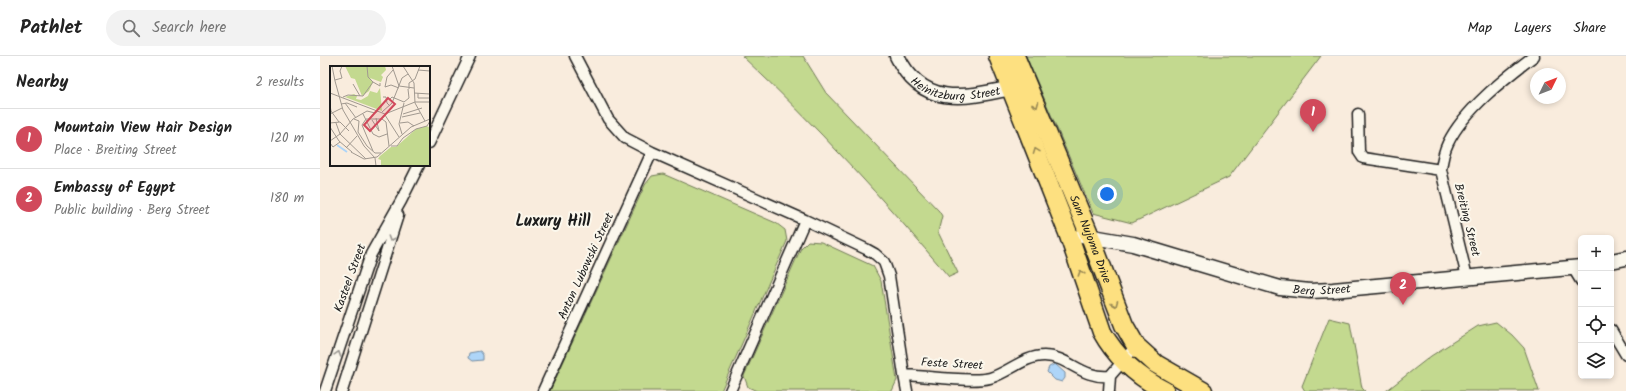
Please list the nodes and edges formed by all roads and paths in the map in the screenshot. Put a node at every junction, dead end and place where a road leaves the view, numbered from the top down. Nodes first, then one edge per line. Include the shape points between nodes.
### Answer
1 (470, 56) edge
2 (575, 56) edge
3 (897, 56) edge
4 (998, 56) edge
5 (1015, 56) edge
6 (1534, 56) edge
7 (1020, 86) junction
8 (1358, 114) dead end
9 (430, 141) edge
10 (652, 152) junction
11 (418, 166) edge
12 (1441, 170) junction
13 (401, 201) junction
14 (805, 220) junction
15 (1068, 233) junction
16 (1090, 236) junction
17 (1626, 258) edge
18 (1614, 260) edge
19 (1577, 267) edge
20 (1467, 277) junction
21 (1614, 335) edge
22 (1136, 346) junction
23 (1626, 355) edge
24 (1122, 360) junction
25 (904, 375) junction
26 (1110, 376) junction
27 (325, 391) edge
28 (342, 391) edge
29 (543, 391) edge
30 (730, 391) edge
31 (907, 391) edge
32 (1109, 391) edge
33 (1165, 391) edge
34 (1203, 391) edge

1 - 9 street
2 - 10 street via 616,130 625,138
3 - 7 street, Heinitzburg Street via 913,78 925,89 946,97
4 - 7 highway, Sam Nujoma Drive
5 - 7 highway, Sam Nujoma Drive
6 - 12 street, Breiting Street via 1497,87 1454,132 1447,144
15 -> 7 highway, Sam Nujoma Drive
7 -> 16 highway, Sam Nujoma Drive
8 - 12 street via 1359,152 1363,158
10 - 14 street
10 - 29 street, Anton Lubowski Street
11 - 13 street, Kasteel Street
12 - 20 street, Breiting Street
27 -> 13 street, Kasteel Street via 371,254
13 -> 28 street, Kasteel Street
14 - 25 street via 871,251 884,262 889,276
14 - 30 street
15 - 16 street, Berg Street
24 -> 15 highway, Sam Nujoma Drive via 1102,332
16 - 20 street, Berg Street via 1132,244 1289,289 1333,290
16 -> 22 highway, Sam Nujoma Drive via 1124,325
17 - 18 street
19 - 20 street, Berg Street
21 - 23 street
22 - 24 street
22 - 34 highway, Sam Nujoma Drive via 1156,364
24 - 26 street
24 - 33 highway, Sam Nujoma Drive via 1144,380
25 - 26 street, Feste Street via 989,379 1032,358 1043,356 1057,359 1090,375
25 - 31 street, Feste Street
26 - 32 street

